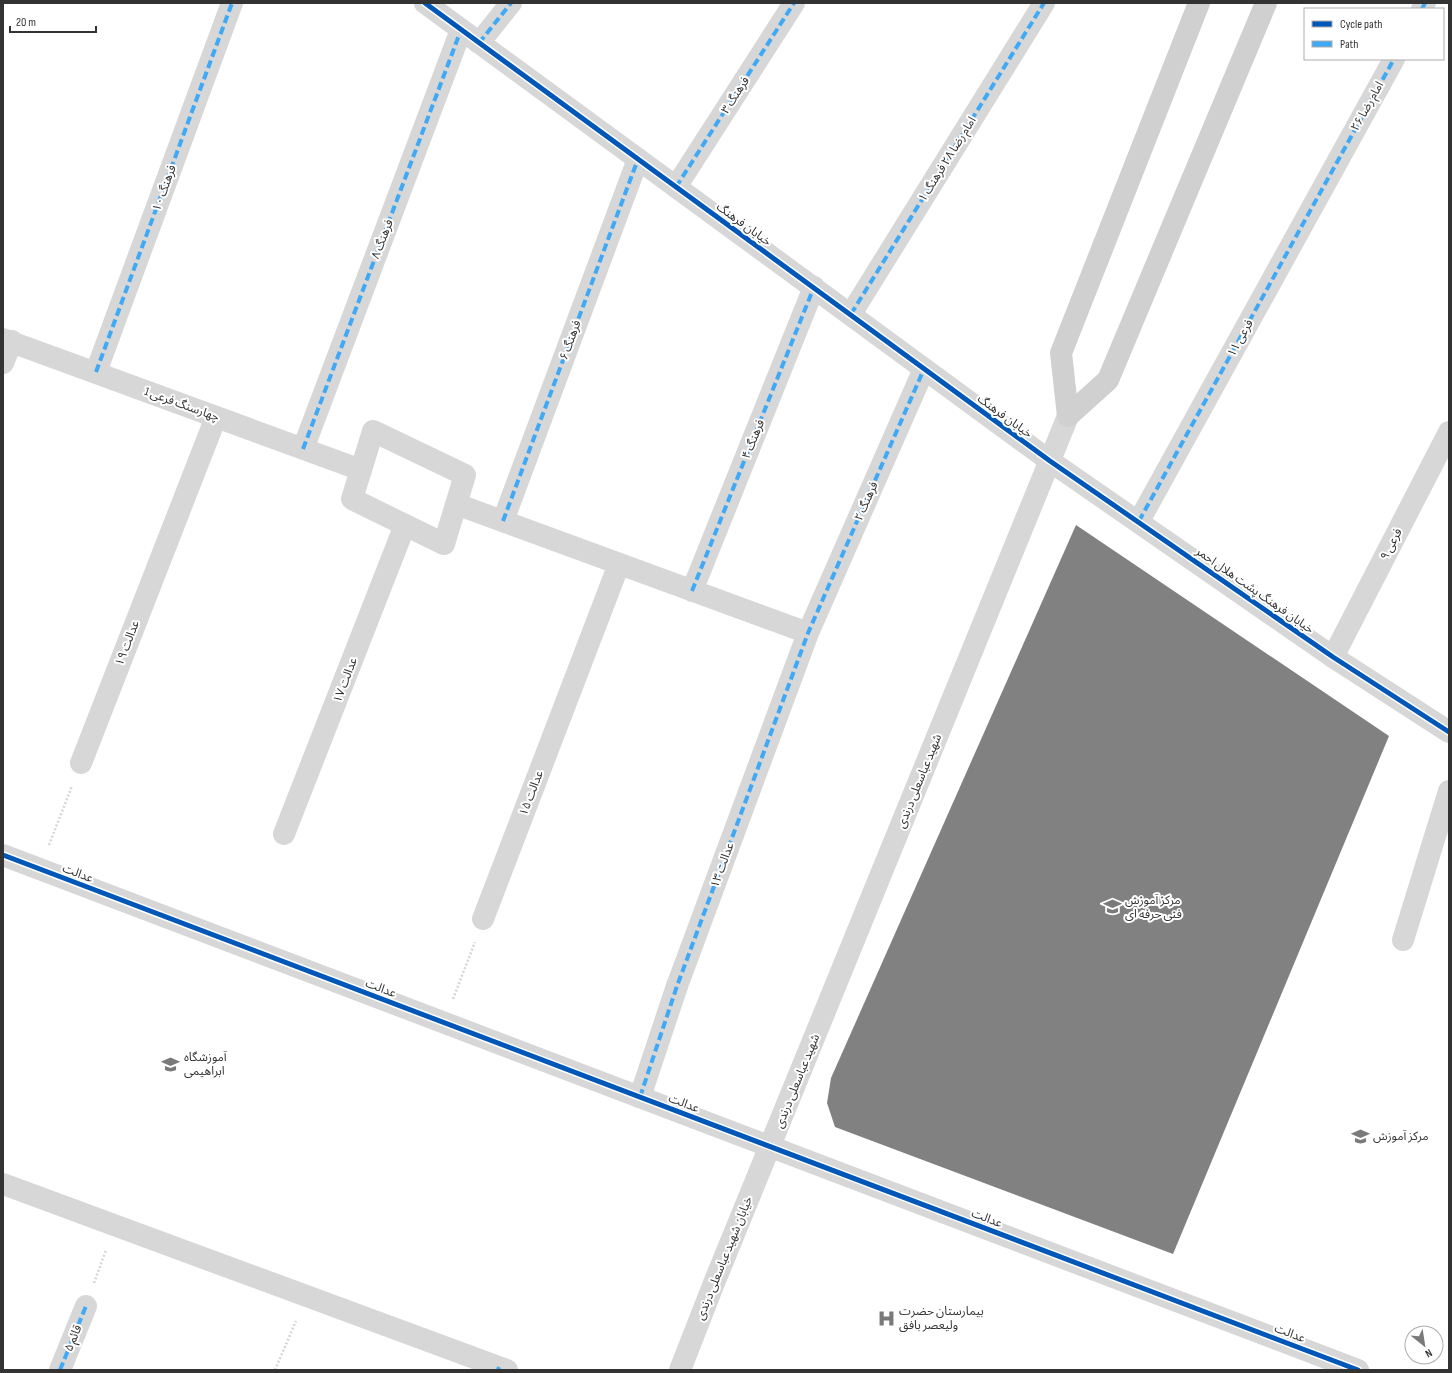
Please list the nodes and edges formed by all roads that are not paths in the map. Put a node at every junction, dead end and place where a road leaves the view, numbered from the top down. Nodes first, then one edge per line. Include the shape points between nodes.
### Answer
1 (232, 3) edge
2 (425, 3) edge
3 (511, 3) edge
4 (794, 3) edge
5 (1044, 3) edge
6 (1199, 3) edge
7 (1266, 3) edge
8 (461, 30) junction
9 (479, 43) junction
10 (1393, 60) edge
11 (1341, 154) joint
12 (638, 158) junction
13 (676, 187) junction
14 (814, 287) junction
15 (851, 314) junction
16 (7, 340) edge
17 (3, 363) edge
18 (924, 369) junction
19 (96, 372) junction
20 (1068, 416) junction
21 (216, 417) junction
22 (1449, 432) edge
23 (304, 449) junction
24 (1050, 461) junction
25 (361, 470) junction
26 (456, 504) junction
27 (503, 521) junction
28 (1139, 521) junction
29 (405, 525) junction
30 (619, 564) junction
31 (692, 591) junction
32 (808, 633) junction
33 (1333, 657) junction
34 (1447, 725) edge
35 (81, 762) road end
36 (1449, 791) edge
37 (284, 834) dead end
38 (3, 856) edge
39 (483, 919) road end
40 (1403, 940) dead end
41 (640, 1097) junction
42 (770, 1147) junction
43 (3, 1184) edge
44 (86, 1306) road end
45 (501, 1369) edge
46 (60, 1370) edge
47 (680, 1370) edge
48 (1358, 1370) edge

1 - 19 street, فرهنگ ۱۰
2 - 8 street, خیابان فرهنگ
3 - 9 street
4 - 13 street, فرهنگ ۳
5 - 15 street, امام رضا ۲۸ فرهنگ ۱
6 - 20 main road via 1061,353
7 - 20 main road via 1108,380
8 - 9 street, خیابان فرهنگ
8 - 23 street, فرهنگ ۸
9 - 12 street, خیابان فرهنگ
10 - 11 street, امام رضا ۲۶
11 - 28 street, فرعی ۱۱
12 - 13 street, خیابان فرهنگ
12 - 27 street, فرهنگ ۶
13 - 14 street, خیابان فرهنگ
14 - 15 street, خیابان فرهنگ
14 - 31 street, فرهنگ ۴
15 - 18 street, خیابان فرهنگ
16 - 17 street
16 - 19 street, چهارسنگ فرعی 1
18 - 24 street, خیابان فرهنگ
18 - 32 street, فرهنگ ۲
19 - 21 street, چهارسنگ فرعی 1
20 - 24 street, شهید عباسعلی درندی
21 - 23 street, چهارسنگ فرعی 1
21 - 35 street, عدالت ۱۹
22 - 33 street, فرعی ۹
23 - 25 street, چهارسنگ فرعی 1
24 - 28 street, خیابان فرهنگ پشت هلال احمر
24 - 42 street, شهید عباسعلی درندی
25 - 26 street via 373,431 465,475
25 - 29 street via 352,499
26 - 27 street
26 - 29 street via 444,544
27 - 30 street
28 - 33 street, خیابان فرهنگ پشت هلال احمر
29 - 37 street, عدالت ۱۷
30 - 31 street
30 - 39 street, عدالت ۱۵
31 - 32 street
32 - 41 street, عدالت ۱۳ via 677,986
33 - 34 street, خیابان فرهنگ پشت هلال احمر
36 - 40 street
38 - 41 street, عدالت
41 - 42 street, عدالت
42 - 47 street, خیابان شهید عباسعلی درندی
42 - 48 street, عدالت
43 - 45 street
44 - 46 street, قائم ۵

